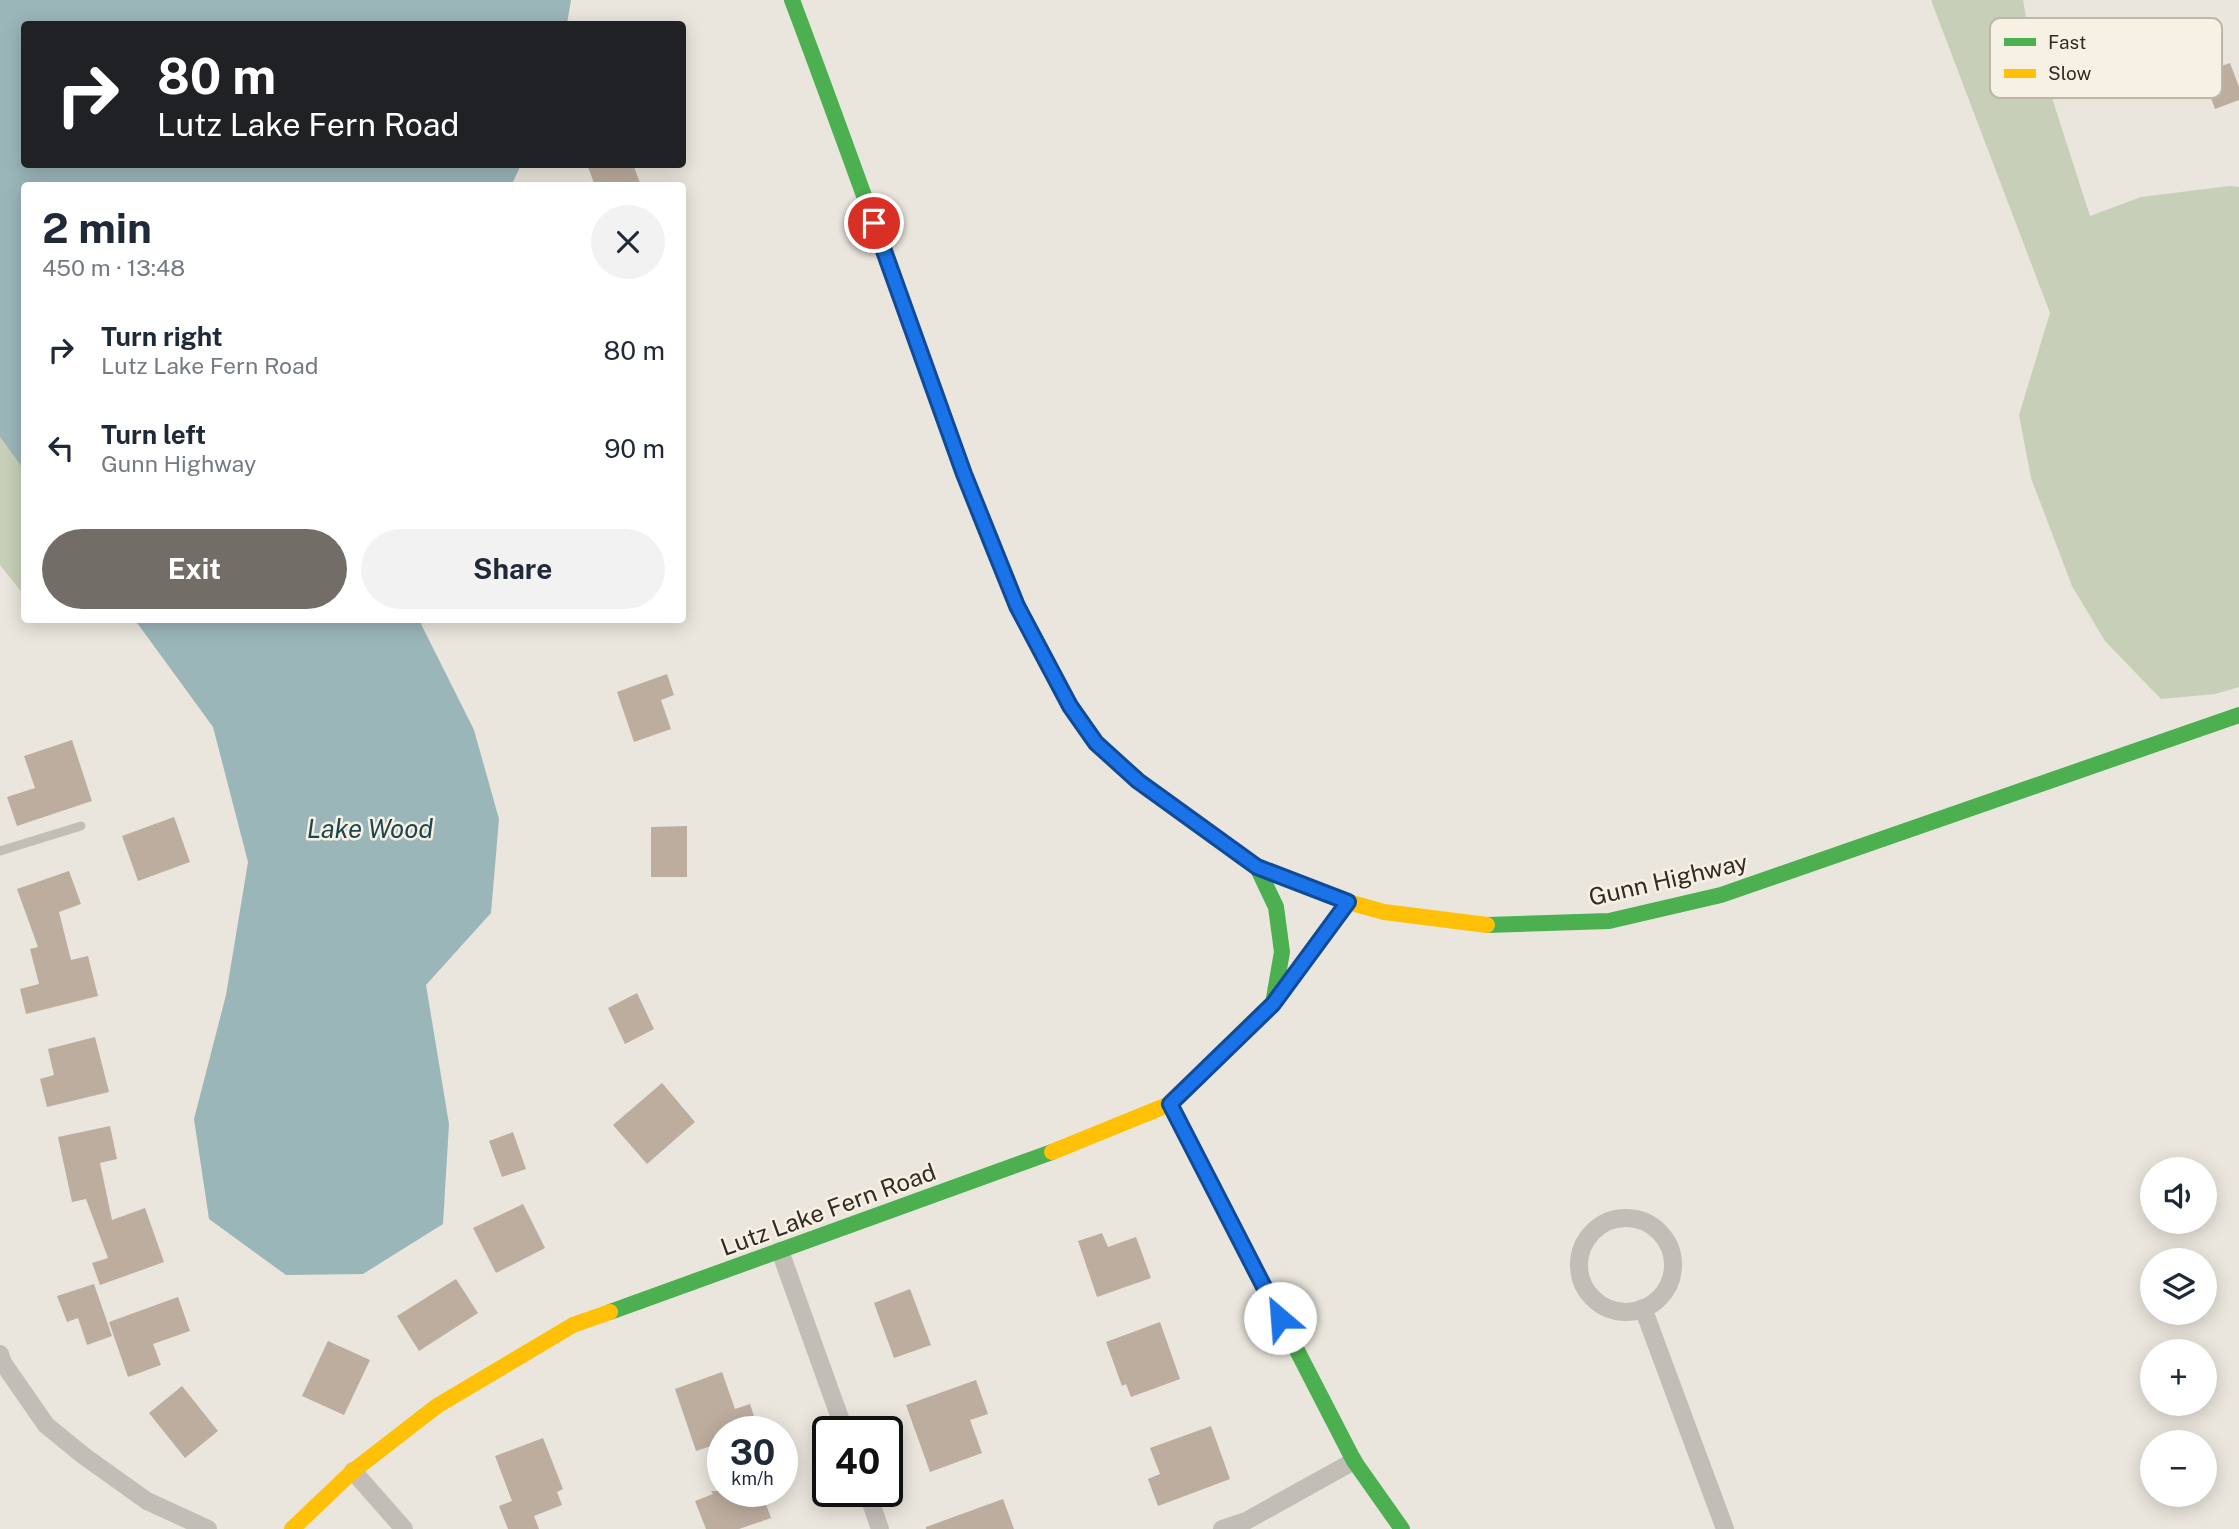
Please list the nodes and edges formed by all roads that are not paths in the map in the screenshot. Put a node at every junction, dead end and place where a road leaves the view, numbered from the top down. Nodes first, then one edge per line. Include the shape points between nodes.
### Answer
1 (792, 0) edge
2 (2239, 715) edge
3 (81, 826) dead end
4 (0, 851) edge
5 (1257, 867) junction
6 (1348, 902) junction
7 (1273, 1004) junction
8 (1170, 1104) junction
9 (780, 1251) junction
10 (1643, 1308) junction
11 (0, 1354) edge
12 (839, 1416) edge
13 (1354, 1461) junction
14 (353, 1471) junction
15 (872, 1507) edge
16 (208, 1529) edge
17 (292, 1529) edge
18 (404, 1529) edge
19 (880, 1529) edge
20 (1222, 1529) edge
21 (1402, 1529) edge
22 (1725, 1529) edge

1 - 5 main road, Gunn Highway via 968,485 1017,606 1070,706 1096,743 1138,781
2 - 6 main road, Gunn Highway via 1721,895 1609,921 1486,925 1384,912
3 - 4 lane
5 - 6 main road, Gunn Highway
5 - 7 main road via 1276,907 1282,952
6 - 7 main road, Lutz Lake Fern Road
7 - 8 main road, Lutz Lake Fern Road
8 - 9 main road, Lutz Lake Fern Road via 1046,1155
8 - 13 main road
9 - 12 street
9 - 14 main road, Lutz Lake Fern Road via 573,1325 437,1406
10 - 10 street via 1628,1312 1599,1304 1580,1279 1581,1250 1599,1225 1629,1217 1645,1221 1668,1242 1673,1257 1667,1288
10 - 22 street
11 - 16 street via 46,1425 147,1501
13 - 20 street via 1246,1521
13 - 21 main road
14 - 17 main road, Lutz Lake Fern Road
14 - 18 street
15 - 19 street

